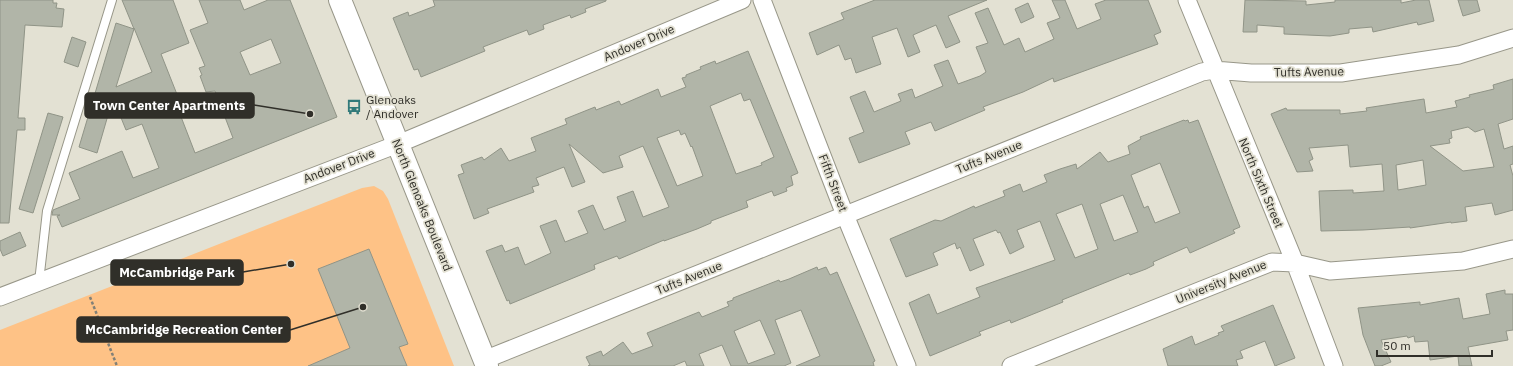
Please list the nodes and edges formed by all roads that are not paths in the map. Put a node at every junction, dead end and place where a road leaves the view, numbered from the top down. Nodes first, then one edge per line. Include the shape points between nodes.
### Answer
1 (112, 0) edge
2 (340, 0) edge
3 (742, 0) edge
4 (762, 0) edge
5 (1187, 0) edge
6 (1513, 38) edge
7 (1214, 70) junction
8 (398, 144) junction
9 (845, 215) junction
10 (1513, 249) edge
11 (1295, 263) junction
12 (39, 282) junction
13 (0, 297) edge
14 (486, 363) edge
15 (907, 366) edge
16 (1011, 366) edge
17 (1334, 366) edge

1 - 12 lane via 47,211
2 - 8 main road, North Glenoaks Boulevard
3 - 8 street, Andover Drive
4 - 9 street, Fifth Street
5 - 7 street, North Sixth Street
6 - 7 street, Tufts Avenue via 1459,55 1341,73 1251,73
7 - 9 street, Tufts Avenue via 1196,74
7 - 11 street, North Sixth Street
8 - 12 street, Andover Drive
8 - 14 main road, North Glenoaks Boulevard
9 - 14 street, Tufts Avenue
9 - 15 street, Fifth Street
10 - 11 street, University Avenue via 1463,261 1401,267 1330,271
11 - 16 street, University Avenue via 1272,262
11 - 17 street, North Sixth Street
12 - 13 street, Andover Drive

